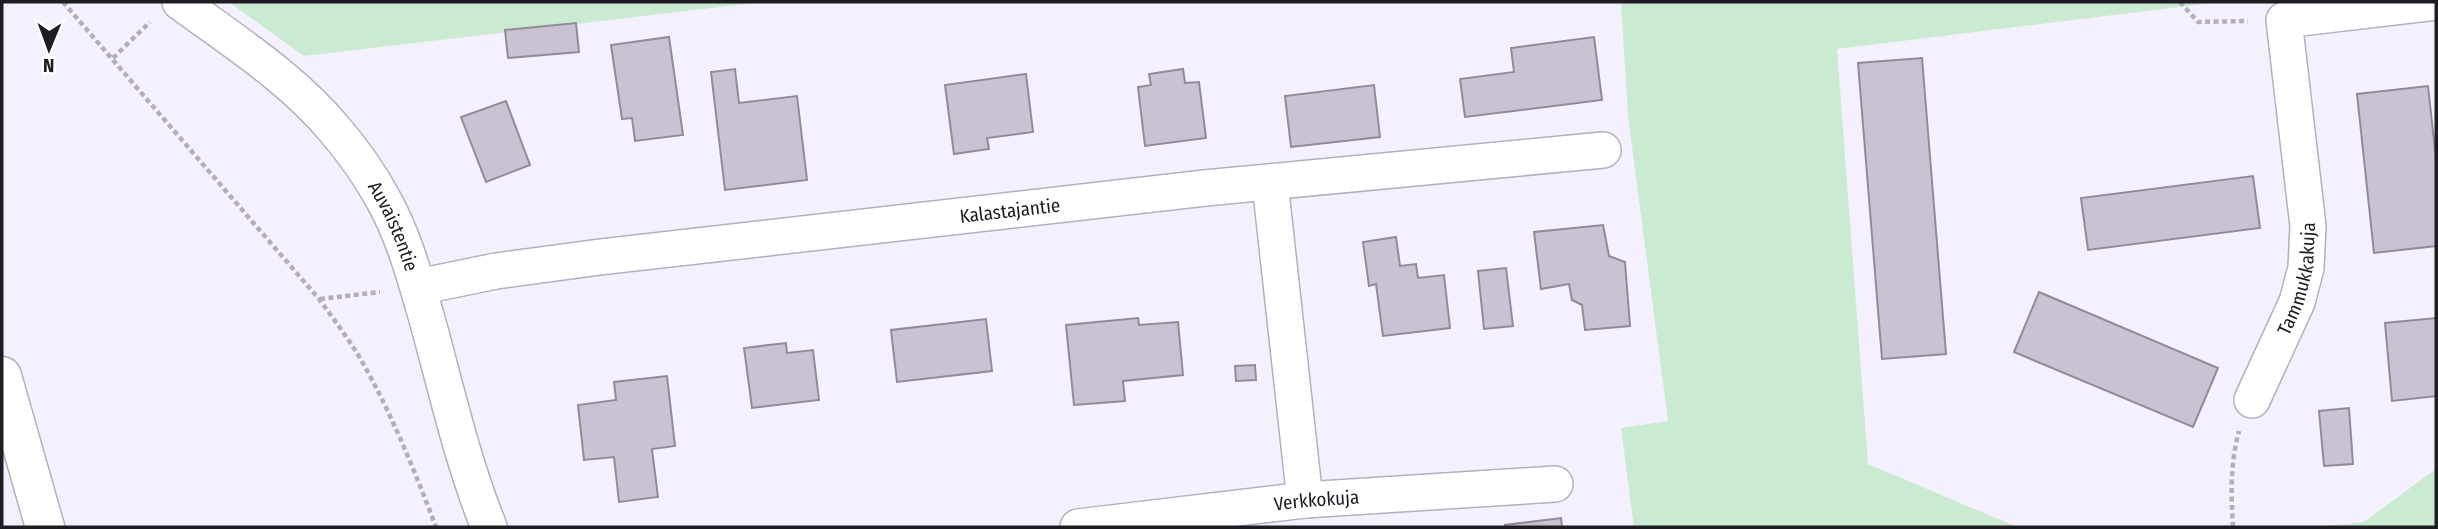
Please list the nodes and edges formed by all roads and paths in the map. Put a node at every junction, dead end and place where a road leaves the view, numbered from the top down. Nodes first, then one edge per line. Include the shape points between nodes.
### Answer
1 (63, 2) edge
2 (2180, 2) edge
3 (2436, 2) edge
4 (166, 11) edge
5 (2284, 20) junction
6 (113, 58) junction
7 (1603, 150) dead end
8 (1270, 183) junction
9 (418, 287) junction
10 (319, 299) junction
11 (2, 376) edge
12 (2252, 400) joint
13 (1555, 484) dead end
14 (1305, 500) junction
15 (45, 527) edge
16 (436, 527) edge
17 (489, 527) edge
18 (1078, 527) edge
19 (2232, 527) edge

1 - 6 path
2 - 5 path via 2198,22
3 - 5 street
4 - 6 path
4 - 9 street, Auvaistentie via 263,63 334,128 384,200
5 - 12 street, Tammukkakuja via 2308,226 2306,268 2297,302
6 - 10 path
7 - 8 street, Kalastajantie
8 - 9 street, Kalastajantie via 574,260
8 - 14 street
9 - 10 path
9 - 17 street, Auvaistentie
10 - 16 path via 379,394
11 - 15 street
12 - 19 path via 2234,452
13 - 14 street, Verkkokuja
14 - 18 street, Verkkokuja

